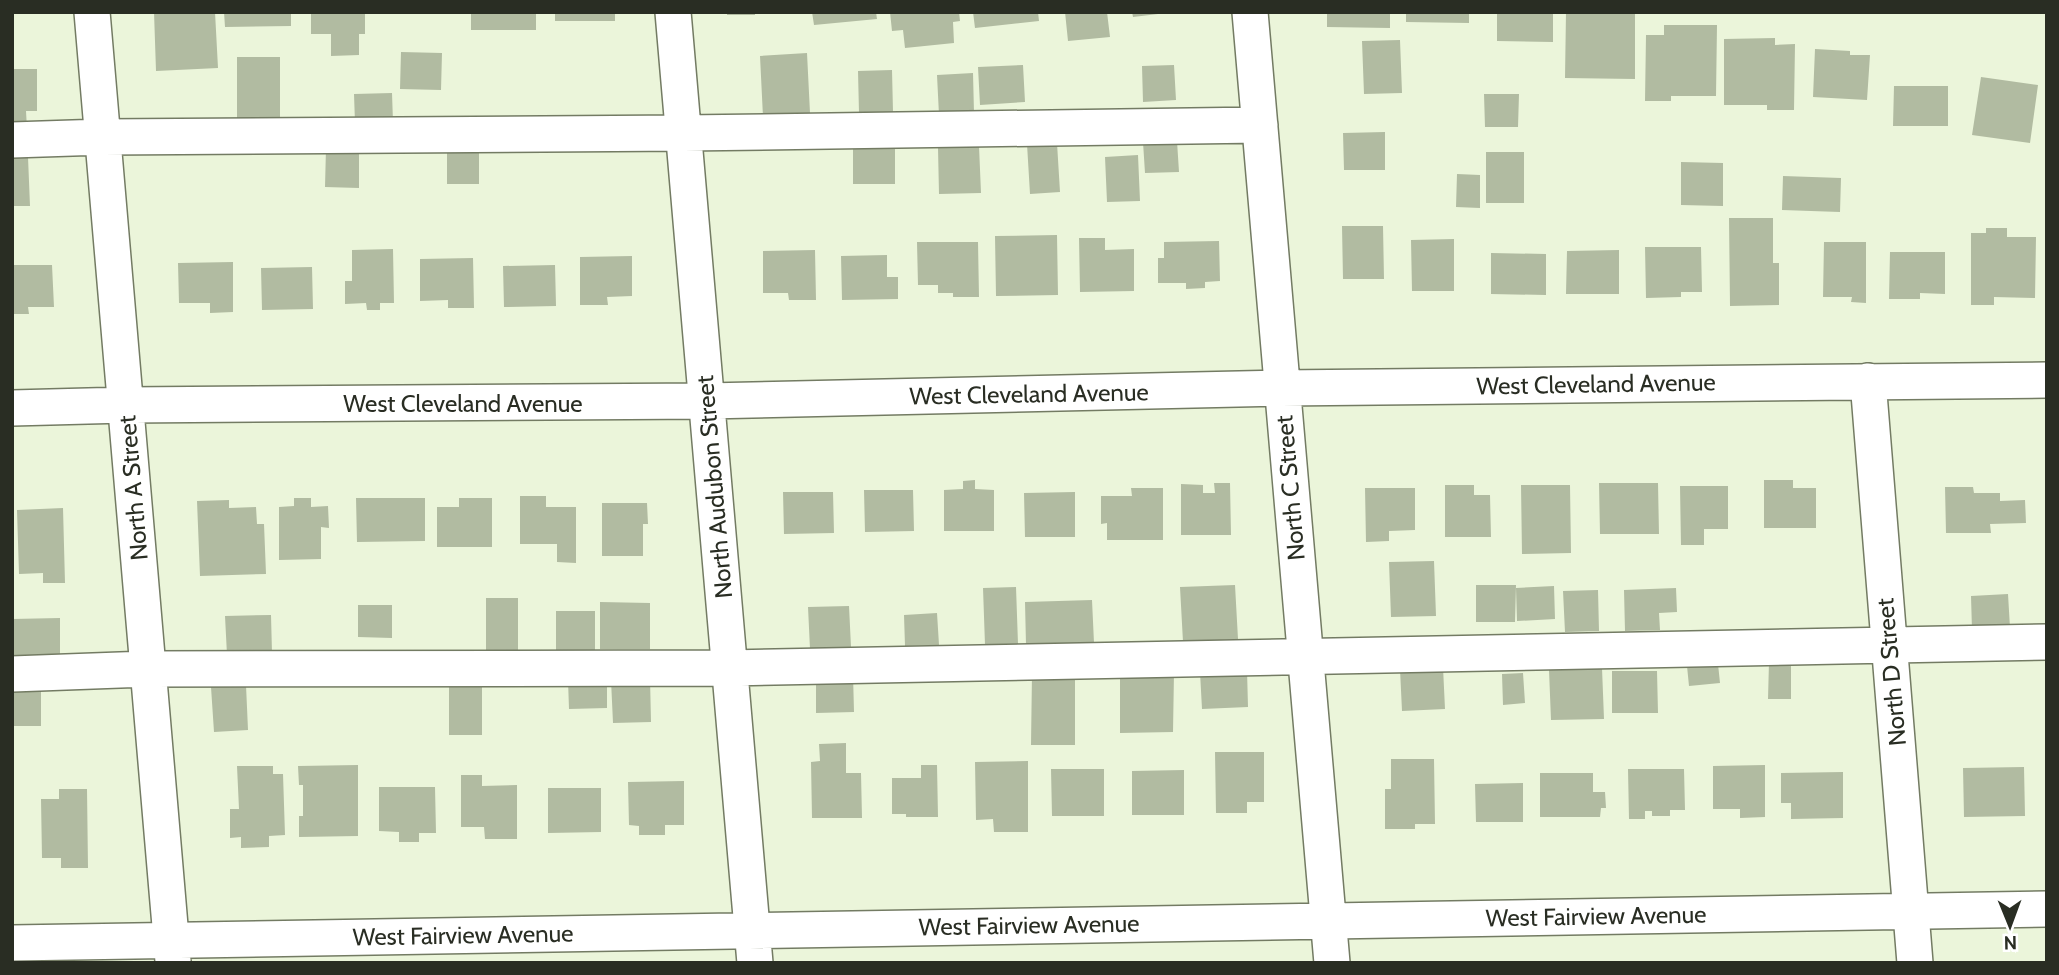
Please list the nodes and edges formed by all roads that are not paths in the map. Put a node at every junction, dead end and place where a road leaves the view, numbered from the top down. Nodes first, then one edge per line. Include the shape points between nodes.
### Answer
1 (92, 12) edge
2 (673, 12) edge
3 (1250, 12) edge
4 (1260, 125) junction
5 (684, 133) junction
6 (103, 137) junction
7 (12, 140) edge
8 (2047, 380) edge
9 (1868, 381) junction
10 (1281, 388) junction
11 (706, 401) junction
12 (126, 405) junction
13 (12, 408) edge
14 (2047, 642) edge
15 (1889, 645) junction
16 (1305, 655) junction
17 (729, 668) junction
18 (147, 669) junction
19 (12, 674) edge
20 (2047, 909) edge
21 (1911, 911) junction
22 (1328, 920) junction
23 (12, 943) edge
24 (753, 946) edge
25 (172, 951) edge
26 (1332, 963) edge
27 (1915, 963) edge

1 - 6 street, North A Street
2 - 5 street, North Audubon Street
3 - 4 street, North C Street
4 - 5 street
4 - 10 street, North C Street
5 - 6 street
5 - 11 street, North Audubon Street
6 - 7 street
6 - 12 street, North A Street
8 - 9 street, West Cleveland Avenue
9 - 10 street, West Cleveland Avenue
9 - 15 street, North D Street
10 - 11 street, West Cleveland Avenue
10 - 16 street, North C Street
11 - 12 street, West Cleveland Avenue
11 - 17 street, North Audubon Street
12 - 13 street, West Cleveland Avenue
12 - 18 street, North A Street
14 - 15 street
15 - 16 street
15 - 21 street, North D Street
16 - 17 street
16 - 22 street, North C Street
17 - 18 street
17 - 24 street, North Audubon Street
18 - 19 street
18 - 25 street, North A Street
20 - 21 street, West Fairview Avenue
21 - 22 street, West Fairview Avenue
21 - 27 street, North D Street
22 - 24 street, West Fairview Avenue
22 - 26 street, North C Street
23 - 25 street, West Fairview Avenue
24 - 25 street, West Fairview Avenue

